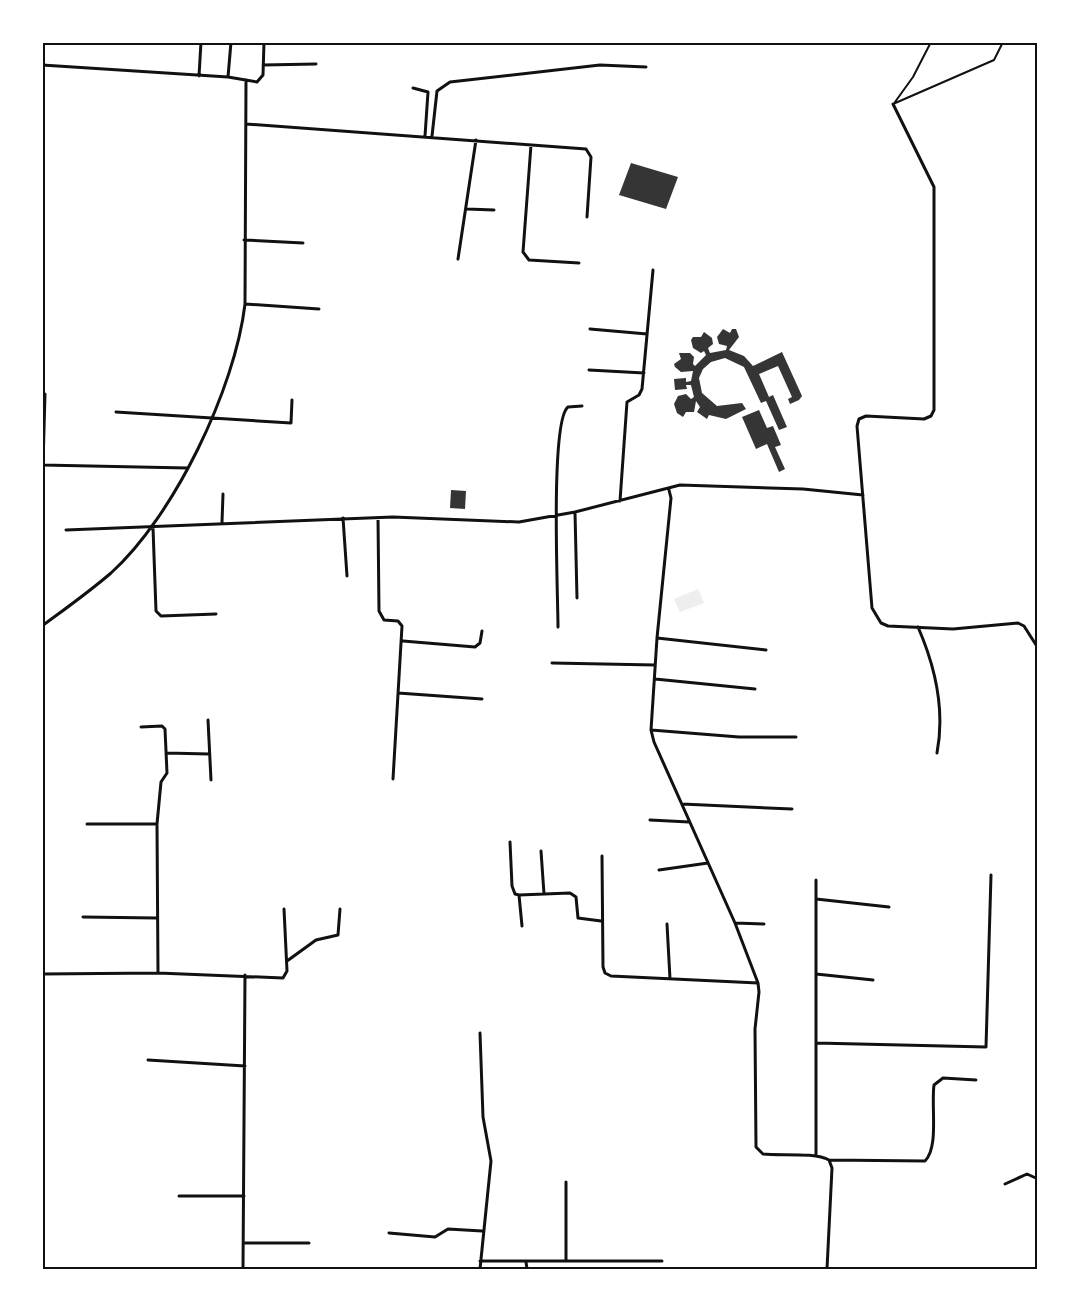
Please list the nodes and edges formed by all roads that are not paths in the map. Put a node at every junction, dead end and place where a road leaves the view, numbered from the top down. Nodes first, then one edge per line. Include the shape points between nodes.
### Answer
1 (201, 42) edge
2 (231, 42) edge
3 (264, 42) edge
4 (931, 42) edge
5 (1003, 42) edge
6 (42, 64) edge
7 (316, 64) dead end
8 (263, 65) junction
9 (646, 67) dead end
10 (199, 76) junction
11 (228, 77) junction
12 (246, 80) junction
13 (413, 88) dead end
14 (893, 104) junction
15 (246, 124) junction
16 (425, 136) junction
17 (432, 136) junction
18 (476, 140) junction
19 (531, 145) junction
20 (467, 209) junction
21 (494, 210) dead end
22 (587, 217) dead end
23 (244, 240) junction
24 (303, 243) dead end
25 (458, 259) dead end
26 (579, 263) dead end
27 (652, 270) dead end
28 (245, 304) junction
29 (319, 309) dead end
30 (590, 329) dead end
31 (647, 334) junction
32 (589, 370) dead end
33 (644, 373) junction
34 (45, 394) dead end
35 (292, 400) dead end
36 (582, 406) dead end
37 (116, 412) dead end
38 (212, 417) junction
39 (42, 465) edge
40 (187, 468) junction
41 (669, 490) junction
42 (223, 494) dead end
43 (863, 495) junction
44 (620, 501) junction
45 (575, 512) junction
46 (556, 516) junction
47 (343, 518) junction
48 (378, 518) junction
49 (222, 522) junction
50 (153, 526) junction
51 (66, 530) dead end
52 (347, 576) dead end
53 (577, 598) dead end
54 (216, 614) dead end
55 (42, 626) edge
56 (558, 627) dead end
57 (918, 627) junction
58 (482, 631) dead end
59 (657, 638) junction
60 (403, 641) junction
61 (1038, 648) edge
62 (766, 650) dead end
63 (552, 663) dead end
64 (655, 665) junction
65 (655, 679) junction
66 (755, 689) dead end
67 (398, 693) junction
68 (482, 699) dead end
69 (208, 720) dead end
70 (141, 727) dead end
71 (651, 730) junction
72 (796, 737) dead end
73 (166, 753) junction
74 (937, 753) dead end
75 (209, 754) junction
76 (393, 779) dead end
77 (211, 780) dead end
78 (682, 804) junction
79 (792, 810) dead end
80 (650, 820) dead end
81 (689, 822) junction
82 (87, 824) dead end
83 (157, 824) junction
84 (510, 842) dead end
85 (541, 851) dead end
86 (602, 856) dead end
87 (708, 864) junction
88 (658, 870) dead end
89 (991, 875) dead end
90 (816, 880) dead end
91 (544, 894) junction
92 (519, 895) junction
93 (816, 899) junction
94 (889, 907) dead end
95 (284, 909) dead end
96 (340, 909) dead end
97 (83, 917) dead end
98 (156, 918) junction
99 (602, 921) junction
100 (735, 923) junction
101 (667, 924) dead end
102 (764, 924) dead end
103 (522, 926) dead end
104 (287, 961) junction
105 (158, 973) junction
106 (42, 974) edge
107 (816, 974) junction
108 (245, 975) junction
109 (670, 979) junction
110 (873, 980) dead end
111 (758, 983) junction
112 (480, 1033) dead end
113 (816, 1043) junction
114 (148, 1060) dead end
115 (245, 1066) junction
116 (976, 1080) dead end
117 (816, 1156) junction
118 (829, 1160) junction
119 (1038, 1179) edge
120 (566, 1182) dead end
121 (1005, 1184) dead end
122 (179, 1196) dead end
123 (244, 1196) junction
124 (482, 1231) junction
125 (389, 1233) dead end
126 (243, 1243) junction
127 (309, 1243) dead end
128 (480, 1261) junction
129 (566, 1261) junction
130 (662, 1261) dead end
131 (526, 1262) junction
132 (243, 1269) edge
133 (480, 1269) edge
134 (527, 1269) edge
135 (827, 1269) edge

1 - 10 street
2 - 11 street
3 - 8 street
4 - 14 street
5 - 14 street via 994,60
6 - 10 street
7 - 8 street
8 - 12 street via 261,79
9 - 17 street via 600,65 450,82 437,91
10 - 11 street
11 - 12 street
12 - 15 street
13 - 16 street via 428,92
14 - 43 street via 934,187 934,410 924,419 859,419
15 - 16 street
15 - 23 street
16 - 17 street
17 - 18 street
18 - 19 street
18 - 20 street
19 - 22 street via 588,150 591,157
19 - 26 street via 523,252 529,260
20 - 21 street
20 - 25 street
23 - 24 street
23 - 28 street
27 - 31 street
28 - 29 street
28 - 38 street via 242,330
30 - 31 street
31 - 33 street
32 - 33 street
33 - 44 street via 642,392 627,402
34 - 39 street
35 - 38 street via 291,423
36 - 46 street via 568,407 561,415
37 - 38 street
38 - 40 street
39 - 40 street
40 - 50 street
41 - 43 street via 680,485 713,484
41 - 44 street
41 - 59 street
42 - 49 street
43 - 57 street via 872,608 880,623
44 - 45 street
45 - 46 street
45 - 53 street
46 - 48 street via 519,522
46 - 56 street
47 - 48 street
47 - 49 street
47 - 52 street
48 - 60 street via 379,611 384,620 400,623
49 - 50 street
50 - 51 street
50 - 54 street via 156,611 161,616
50 - 55 street via 111,573
57 - 61 street via 953,629 1018,623
57 - 74 street via 930,654 938,697 941,734
58 - 60 street via 475,647
59 - 62 street
59 - 64 street
60 - 67 street
63 - 64 street
64 - 65 street
65 - 66 street
65 - 71 street
67 - 68 street
67 - 76 street
69 - 75 street
70 - 73 street via 164,727
71 - 72 street
71 - 78 street
73 - 75 street
73 - 83 street via 167,773 161,782
75 - 77 street
78 - 79 street
78 - 81 street
80 - 81 street
81 - 87 street
82 - 83 street
83 - 98 street
84 - 92 street via 512,886
85 - 91 street
86 - 99 street
87 - 88 street
87 - 100 street
89 - 113 street via 986,1047
90 - 93 street
91 - 92 street
91 - 99 street via 574,894 578,918
92 - 103 street
93 - 94 street
93 - 107 street
95 - 104 street
96 - 104 street via 339,935 316,940
97 - 98 street
98 - 105 street
99 - 109 street via 605,973
100 - 102 street
100 - 111 street
101 - 109 street
104 - 108 street via 287,975 283,978
105 - 106 street
105 - 108 street
107 - 110 street
107 - 113 street
108 - 115 street
109 - 111 street
111 - 117 street via 756,1147 763,1154
112 - 124 street via 483,1117 491,1161
113 - 117 street
114 - 115 street
115 - 123 street
116 - 118 street via 943,1078 934,1085 934,1147 925,1161
117 - 118 street
118 - 135 street via 832,1168
119 - 121 street via 1027,1174
120 - 129 street
122 - 123 street
123 - 126 street
124 - 125 street via 448,1229 435,1237
124 - 128 street
126 - 127 street
126 - 132 street
128 - 131 street
128 - 133 street
129 - 130 street
129 - 131 street
131 - 134 street

